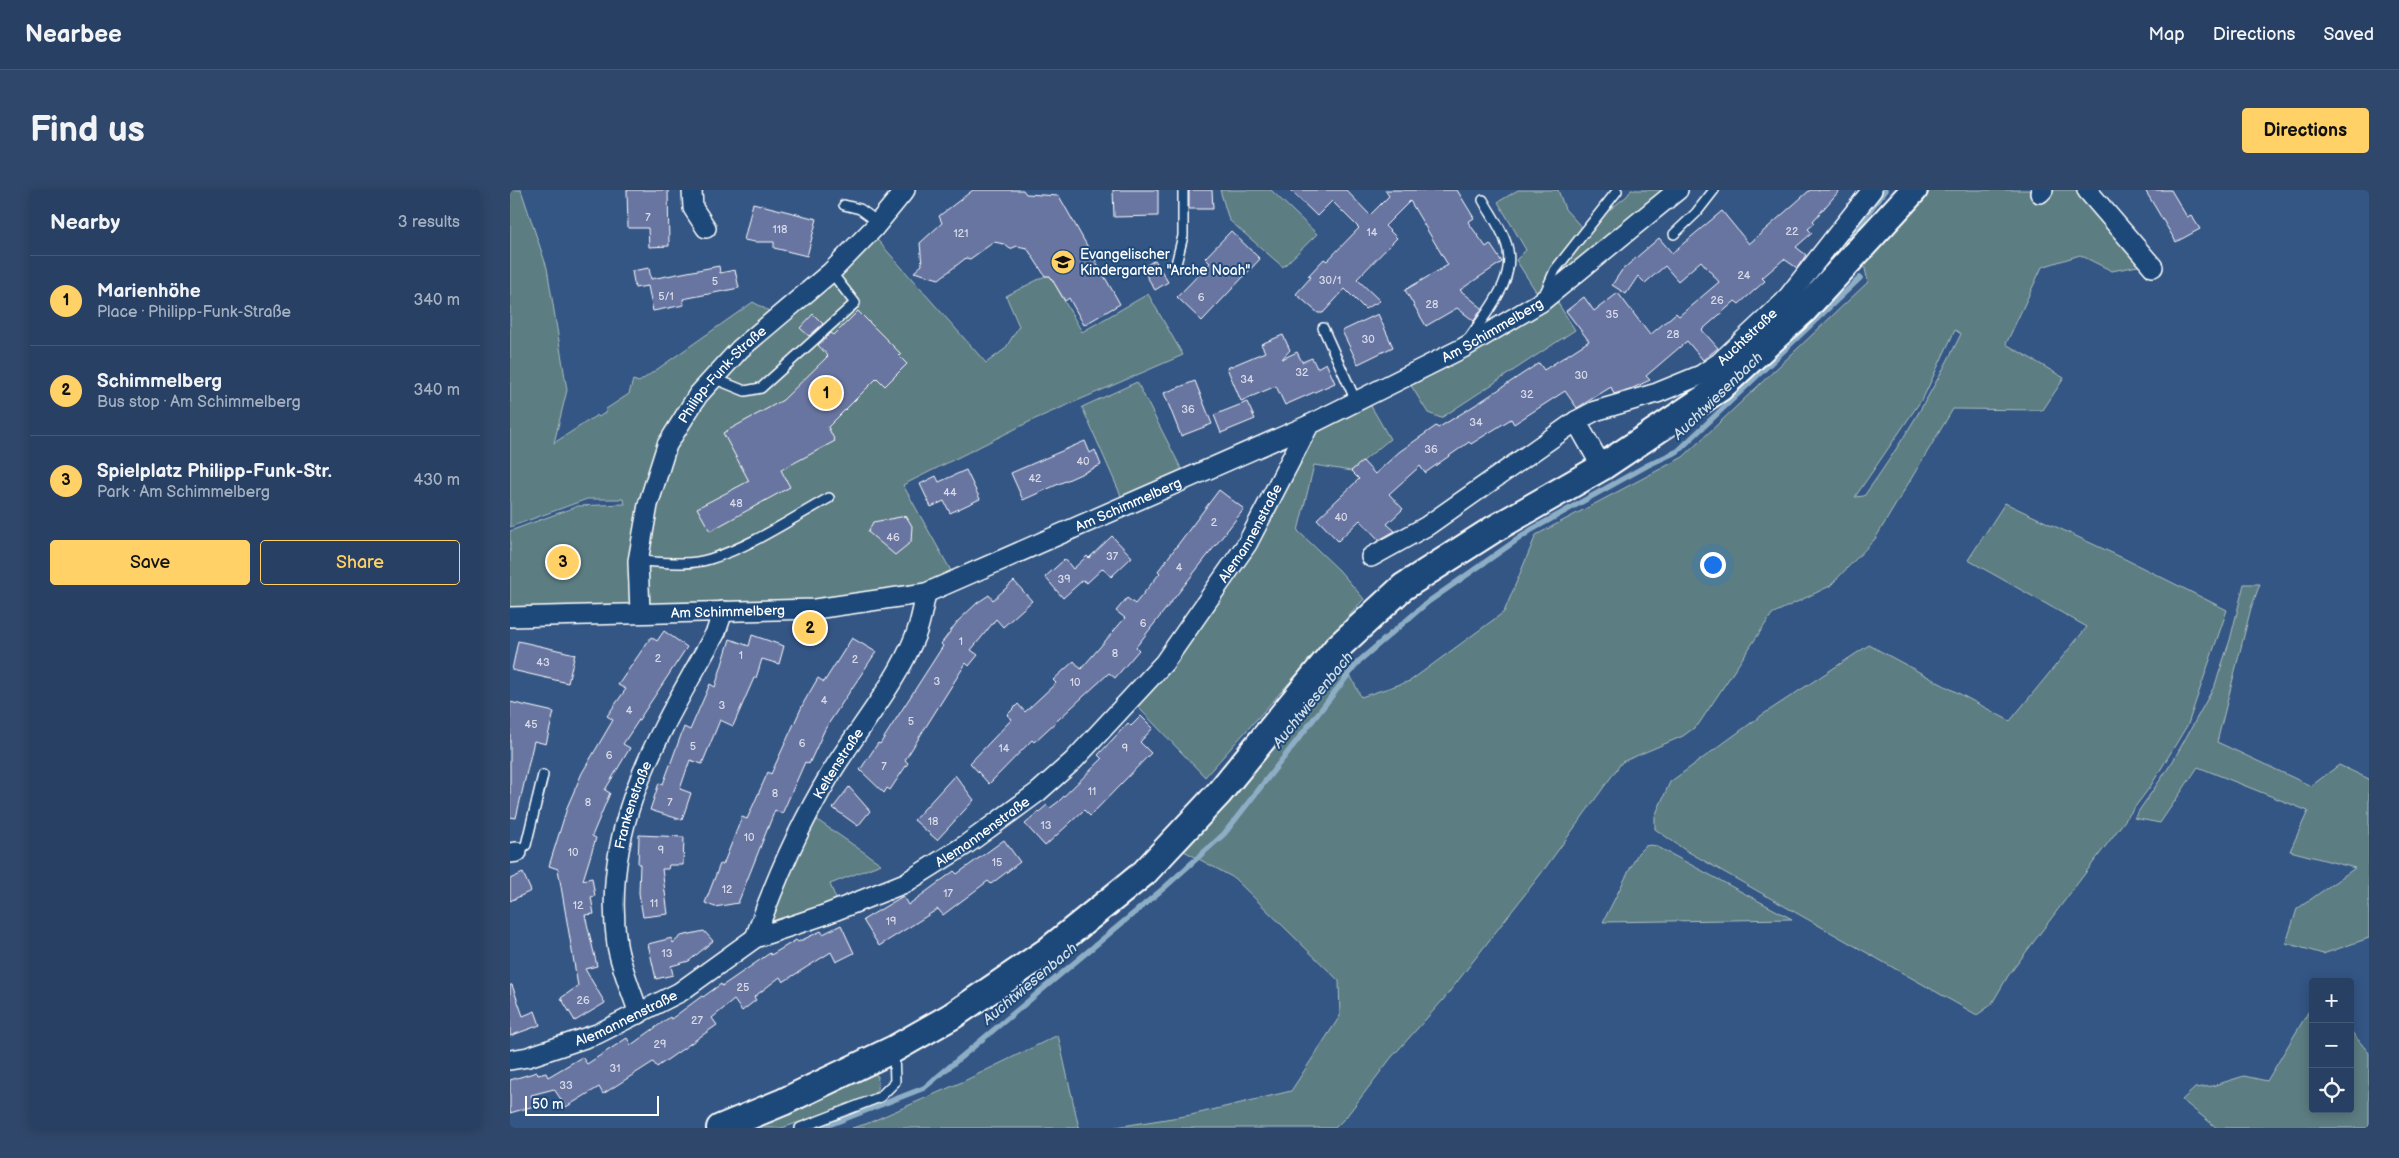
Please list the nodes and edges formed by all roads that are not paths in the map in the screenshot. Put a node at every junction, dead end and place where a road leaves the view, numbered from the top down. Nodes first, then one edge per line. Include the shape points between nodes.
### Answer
1 (692, 190) edge
2 (905, 190) edge
3 (1183, 190) edge
4 (1678, 190) edge
5 (1714, 190) edge
6 (1872, 190) edge
7 (1914, 190) edge
8 (2087, 190) edge
9 (1617, 192) dead end
10 (1482, 200) dead end
11 (844, 205) dead end
12 (878, 222) junction
13 (706, 228) dead end
14 (1674, 234) dead end
15 (1176, 264) dead end
16 (2153, 267) dead end
17 (830, 272) junction
18 (1541, 302) junction
19 (1323, 328) dead end
20 (1463, 348) junction
21 (713, 378) junction
22 (1356, 401) junction
23 (1576, 421) junction
24 (1308, 424) junction
25 (1602, 467) junction
26 (829, 498) dead end
27 (1371, 557) dead end
28 (638, 561) junction
29 (926, 593) junction
30 (723, 611) junction
31 (640, 612) junction
32 (510, 617) edge
33 (542, 775) dead end
34 (514, 852) edge
35 (755, 938) junction
36 (639, 1014) junction
37 (894, 1049) junction
38 (510, 1060) edge
39 (720, 1128) edge
40 (800, 1128) edge

1 - 13 street via 692,208
2 - 12 street, Philipp-Funk-Straße
3 - 15 lane via 1183,236
4 - 18 street, Am Schimmelberg
5 - 14 lane
6 - 23 street, Auchtstraße via 1784,302 1720,362 1701,375 1657,393 1595,411
7 - 25 street via 1804,310 1720,388
8 - 16 street
9 - 18 lane via 1555,270
10 - 20 lane via 1505,239 1510,254 1509,271 1503,287
11 - 12 lane via 860,209
12 - 17 street, Philipp-Funk-Straße
17 - 21 street, Philipp-Funk-Straße via 740,349
17 - 21 lane via 855,303 761,388 745,391
18 - 20 street, Am Schimmelberg
19 - 22 lane
20 - 22 street, Am Schimmelberg
21 - 28 street, Philipp-Funk-Straße via 698,395 667,444 648,505
22 - 24 street, Am Schimmelberg
23 - 25 street
23 - 27 street, Auchtstraße via 1427,526
24 - 29 street, Am Schimmelberg
24 - 35 street, Alemannenstraße via 1247,544 1206,605 1164,663 1073,760 1023,804 905,882 824,915
25 - 37 street via 1403,586 1337,648 1219,793 1144,873 1046,952 952,1016
26 - 28 lane via 751,542 709,559 671,563
28 - 31 street, Philipp-Funk-Straße
29 - 30 street, Am Schimmelberg via 815,609
29 - 35 street, Keltenstraße via 916,634 885,693 808,813 775,881
30 - 31 street, Am Schimmelberg
30 - 36 street, Frankenstraße via 716,632 650,751 627,811 616,866 614,899 618,947
31 - 32 street, Am Schimmelberg
33 - 34 lane via 526,845
35 - 36 street, Alemannenstraße via 680,992
36 - 38 street, Alemannenstraße via 597,1034
37 - 39 street
37 - 40 lane via 895,1082 880,1097

